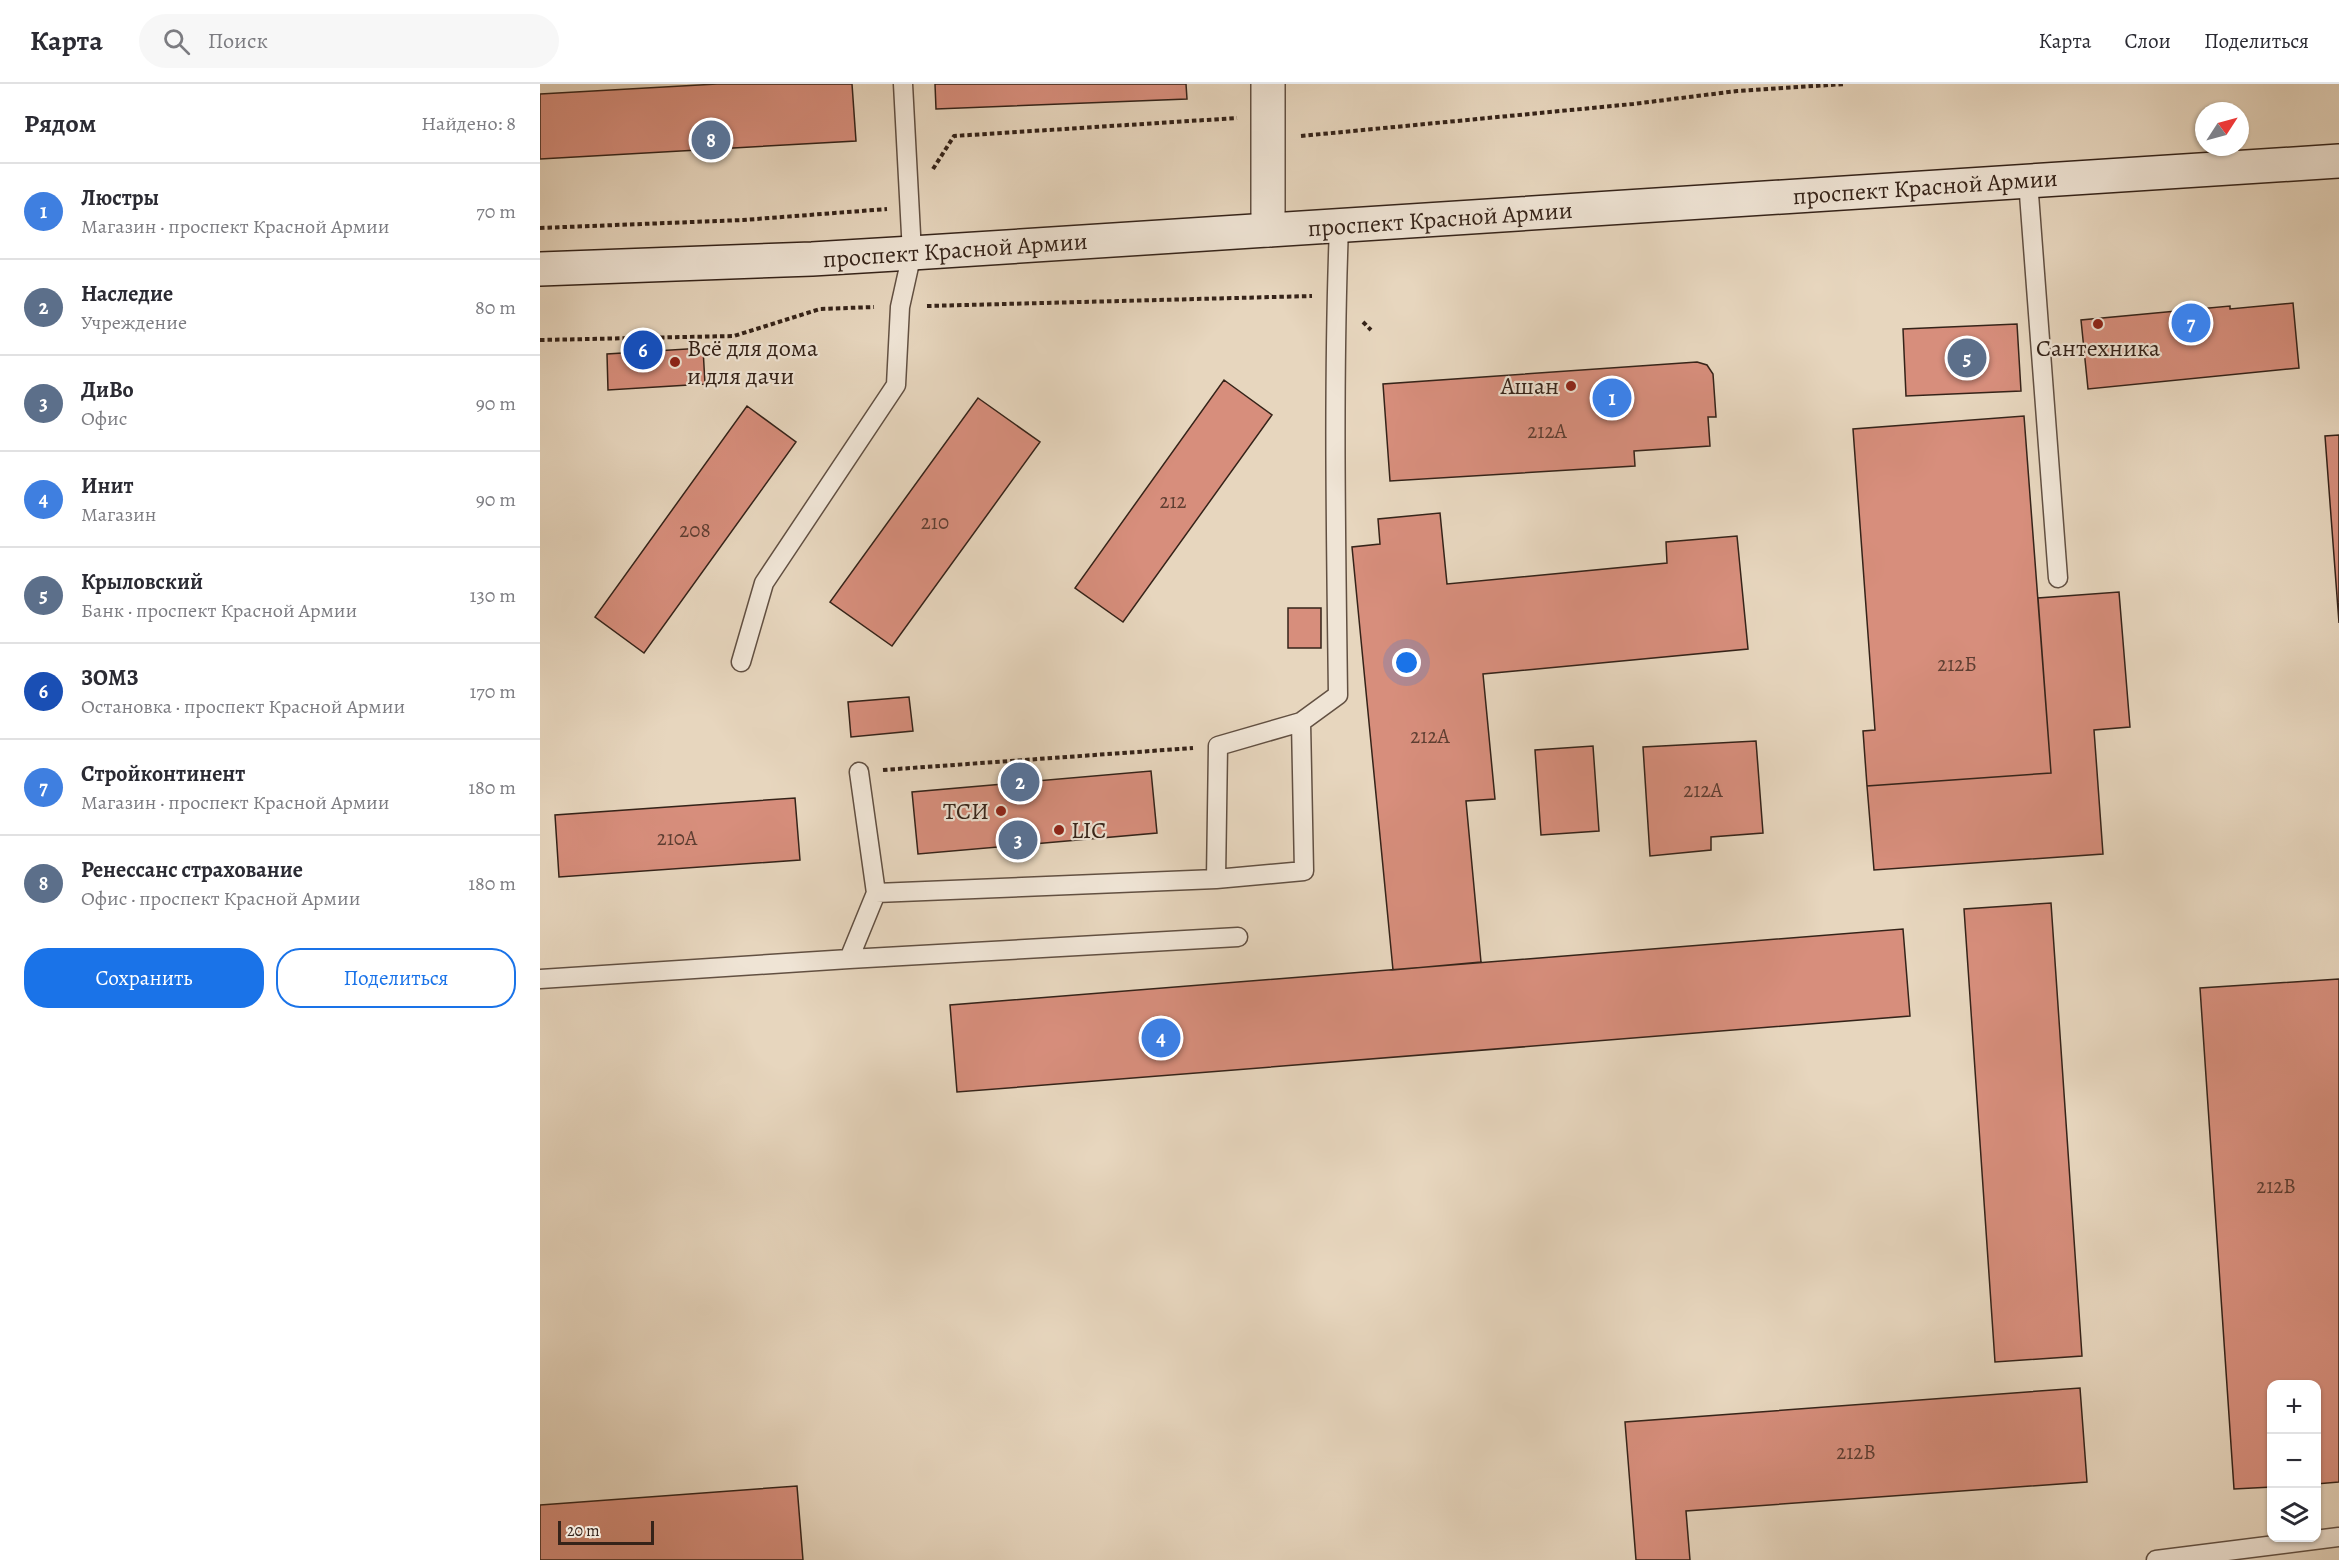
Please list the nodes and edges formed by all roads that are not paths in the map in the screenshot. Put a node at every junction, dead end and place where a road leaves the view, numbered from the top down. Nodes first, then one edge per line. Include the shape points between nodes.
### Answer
1 (903, 84) edge
2 (1268, 84) edge
3 (2339, 160) edge
4 (2028, 180) junction
5 (1339, 227) junction
6 (1268, 230) junction
7 (912, 254) junction
8 (540, 269) edge
9 (2058, 578) dead end
10 (741, 662) dead end
11 (1301, 722) junction
12 (860, 772) road end
13 (1216, 879) junction
14 (876, 893) junction
15 (1238, 937) dead end
16 (849, 959) junction
17 (540, 980) edge
18 (2339, 1538) edge
19 (2156, 1560) edge

1 - 7 lane
2 - 6 main road
3 - 4 main road, проспект Красной Армии
4 - 5 main road, проспект Красной Армии
4 - 9 lane
5 - 6 main road, проспект Красной Армии
5 - 11 lane via 1338,694
6 - 7 main road, проспект Красной Армии
7 - 8 main road, проспект Красной Армии
7 - 10 lane via 900,307 896,385 764,583
11 - 13 lane via 1218,746
11 - 13 lane via 1304,871
12 - 14 lane
13 - 14 lane
14 - 16 lane
15 - 16 lane
16 - 17 lane
18 - 19 lane

